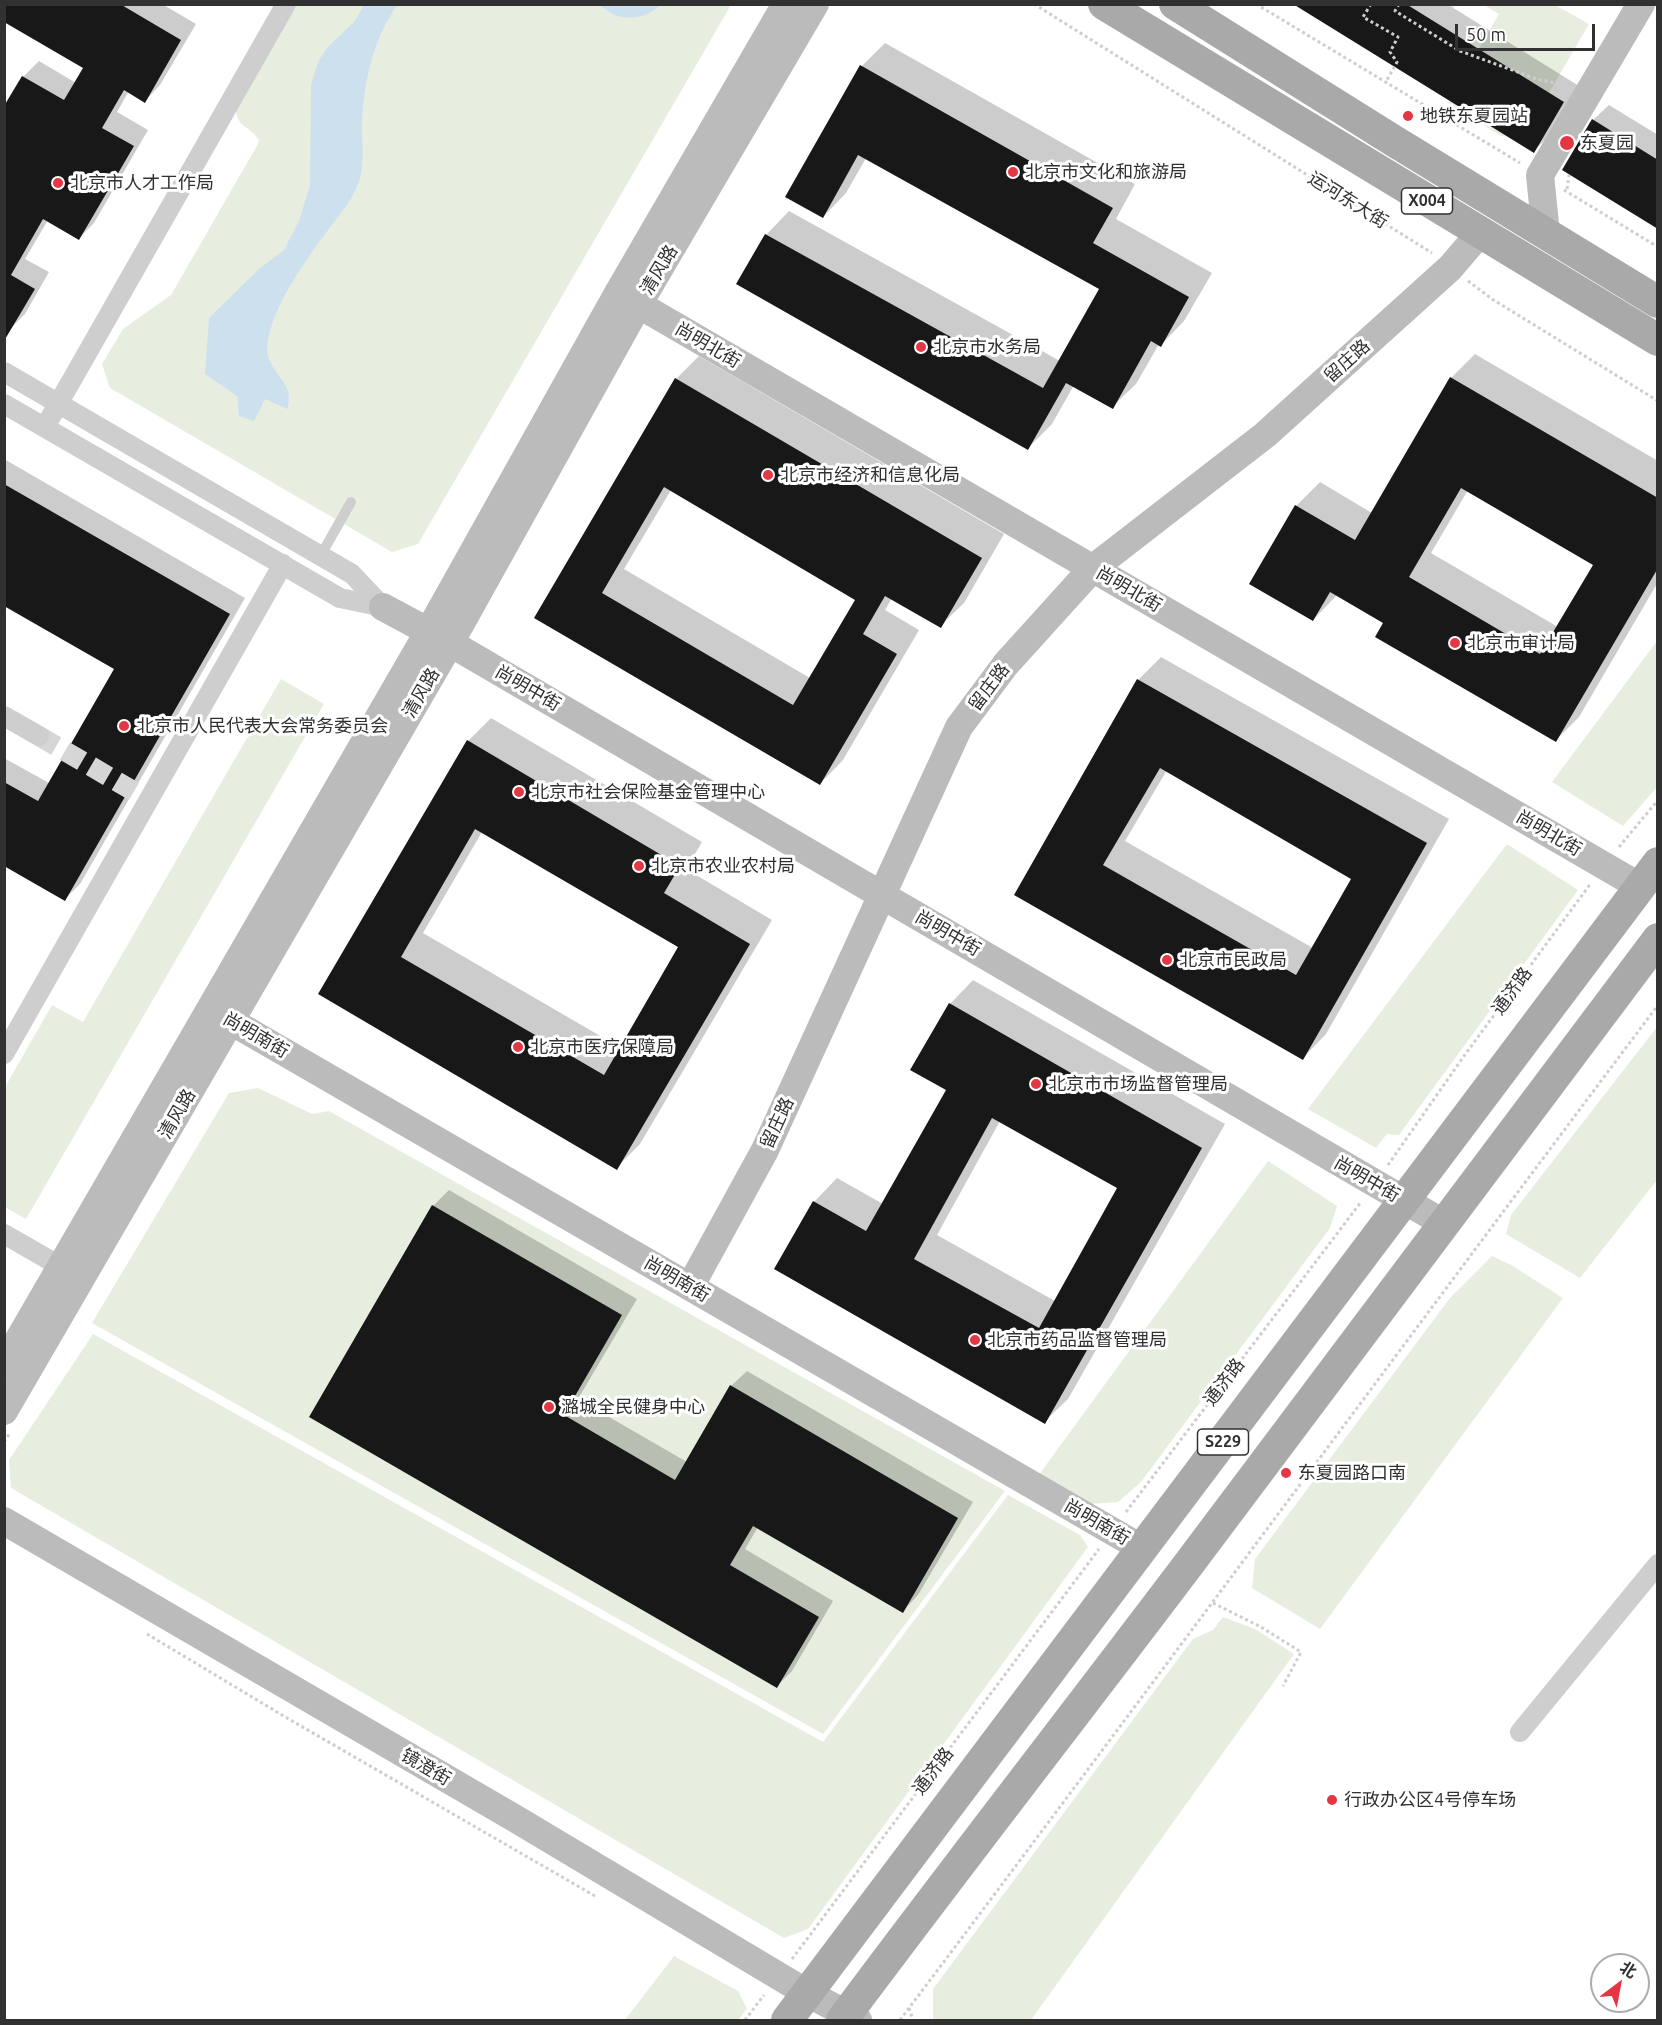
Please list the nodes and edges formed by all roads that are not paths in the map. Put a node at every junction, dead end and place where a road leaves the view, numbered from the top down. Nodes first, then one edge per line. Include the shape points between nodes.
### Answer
1 (286, 4) edge
2 (786, 4) edge
3 (815, 4) edge
4 (1104, 4) edge
5 (1175, 4) edge
6 (1641, 4) edge
7 (1480, 233) junction
8 (1546, 234) junction
9 (628, 299) junction
10 (1658, 302) edge
11 (1658, 340) edge
12 (4, 372) edge
13 (4, 404) edge
14 (58, 404) junction
15 (45, 427) junction
16 (351, 502) dead end
17 (321, 555) junction
18 (283, 564) junction
19 (1092, 568) junction
20 (383, 607) junction
21 (439, 637) junction
22 (4, 716) edge
23 (39, 736) tunnel mouth
24 (1648, 874) edge
25 (883, 895) junction
26 (1658, 939) edge
27 (220, 1015) junction
28 (4, 1054) edge
29 (1404, 1200) junction
30 (1445, 1224) junction
31 (4, 1234) edge
32 (71, 1273) junction
33 (690, 1287) junction
34 (4, 1365) edge
35 (4, 1411) edge
36 (4, 1521) edge
37 (1143, 1549) junction
38 (1658, 1564) edge
39 (1520, 1732) dead end
40 (807, 1993) junction
41 (849, 2019) edge
42 (787, 2020) edge

1 - 14 street
2 - 9 street, 清风路
3 - 9 street, 清风路
4 - 7 main road, X004
5 - 8 main road, X004
6 - 8 street via 1540,175
7 - 11 main road, X004
7 - 19 street, 留庄路 via 1450,268 1265,435
8 - 10 main road, X004
9 - 19 street, 尚明北街
9 - 21 street, 清风路
12 - 14 street
13 - 15 street
14 - 15 street
14 - 17 street
15 - 18 street
16 - 17 lane
17 - 20 street via 352,574
18 - 20 street via 340,598
18 - 28 street via 142,796
19 - 24 street, 尚明北街 via 1604,865
19 - 25 street, 留庄路 via 1006,663 959,728
20 - 21 street, 尚明中街
21 - 25 street, 尚明中街
21 - 27 street, 清风路
22 - 23 street
24 - 29 main road, 通济路 / S229
25 - 29 street, 尚明中街
25 - 33 street, 留庄路 via 765,1150
26 - 30 main road, S229
27 - 32 street, 清风路
27 - 33 street, 尚明南街
29 - 30 street, 尚明中街
29 - 37 main road, 通济路 / S229
30 - 41 main road, S229
31 - 32 street
32 - 34 street, 清风路
32 - 35 street, 清风路
33 - 37 street, 尚明南街
36 - 40 street, 镜澄街
37 - 40 main road, 通济路 / S229
38 - 39 street
40 - 41 street, 镜澄街
40 - 42 main road, 通济路 / S229

